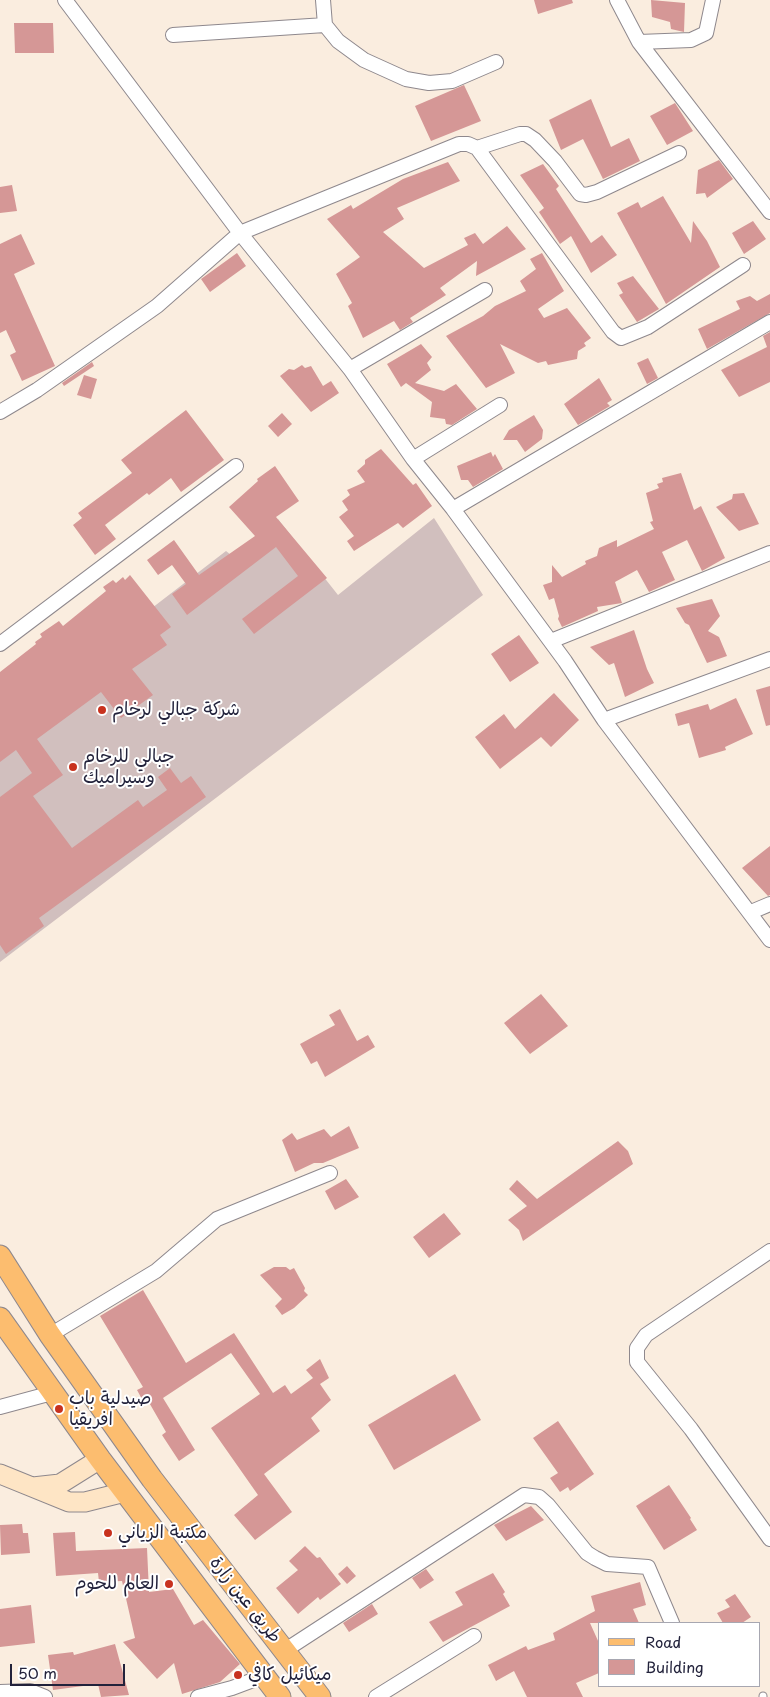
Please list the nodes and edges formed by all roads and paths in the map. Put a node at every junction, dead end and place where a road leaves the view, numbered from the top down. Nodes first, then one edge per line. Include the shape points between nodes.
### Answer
1 (65, 0) edge
2 (323, 0) edge
3 (617, 0) edge
4 (713, 0) edge
5 (325, 25) junction
6 (173, 35) dead end
7 (639, 42) junction
8 (496, 62) dead end
9 (477, 148) junction
10 (679, 153) dead end
11 (770, 212) edge
12 (240, 233) junction
13 (743, 265) dead end
14 (485, 290) dead end
15 (770, 322) edge
16 (350, 369) junction
17 (500, 405) dead end
18 (0, 412) edge
19 (413, 459) junction
20 (236, 466) dead end
21 (453, 509) junction
22 (770, 553) edge
23 (551, 642) junction
24 (0, 644) edge
25 (770, 659) edge
26 (604, 720) junction
27 (770, 904) edge
28 (751, 912) junction
29 (770, 940) edge
30 (330, 1173) dead end
31 (770, 1251) edge
32 (0, 1256) edge
33 (0, 1320) edge
34 (50, 1335) junction
35 (52, 1393) junction
36 (0, 1407) edge
37 (100, 1459) junction
38 (0, 1474) edge
39 (30, 1487) junction
40 (125, 1492) junction
41 (770, 1538) edge
42 (672, 1622) edge
43 (474, 1636) dead end
44 (284, 1650) junction
45 (264, 1676) junction
46 (0, 1692) edge
47 (45, 1697) edge
48 (198, 1697) edge
49 (280, 1697) edge
50 (320, 1697) edge
51 (376, 1697) edge

1 - 12 street
2 - 5 street
3 - 7 street
4 - 7 street via 706,33 691,40
5 - 6 street
5 - 8 street via 338,41 364,60 417,82 452,81
7 - 11 street
9 - 10 street via 526,134 555,161 580,194 586,195
9 - 12 street via 460,144
9 - 13 street via 621,338 648,327
12 - 16 street
12 - 18 street via 157,306
14 - 16 street
15 - 21 street
16 - 19 street
17 - 19 street
19 - 21 street
20 - 24 street
21 - 23 street
22 - 23 street
23 - 26 street
25 - 26 street
26 - 28 street
27 - 28 street
28 - 29 street
30 - 34 street via 217,1220 156,1271
31 - 41 street via 646,1335 637,1348 637,1362 692,1429
32 - 34 main road, طريق عين زارة
33 - 35 main road, طريق عين زارة
34 - 44 main road, طريق عين زارة via 152,1479
35 - 36 street
35 - 37 main road, طريق عين زارة
37 - 39 street via 60,1484
37 - 40 main road, طريق عين زارة
38 - 39 street
39 - 40 street via 69,1502 85,1502
40 - 45 main road, طريق عين زارة
42 - 44 street via 648,1567 607,1564 595,1558 587,1553 539,1497 524,1495
43 - 51 street
44 - 50 main road, طريق عين زارة
45 - 48 street
45 - 49 main road, طريق عين زارة
46 - 47 street via 30,1692

